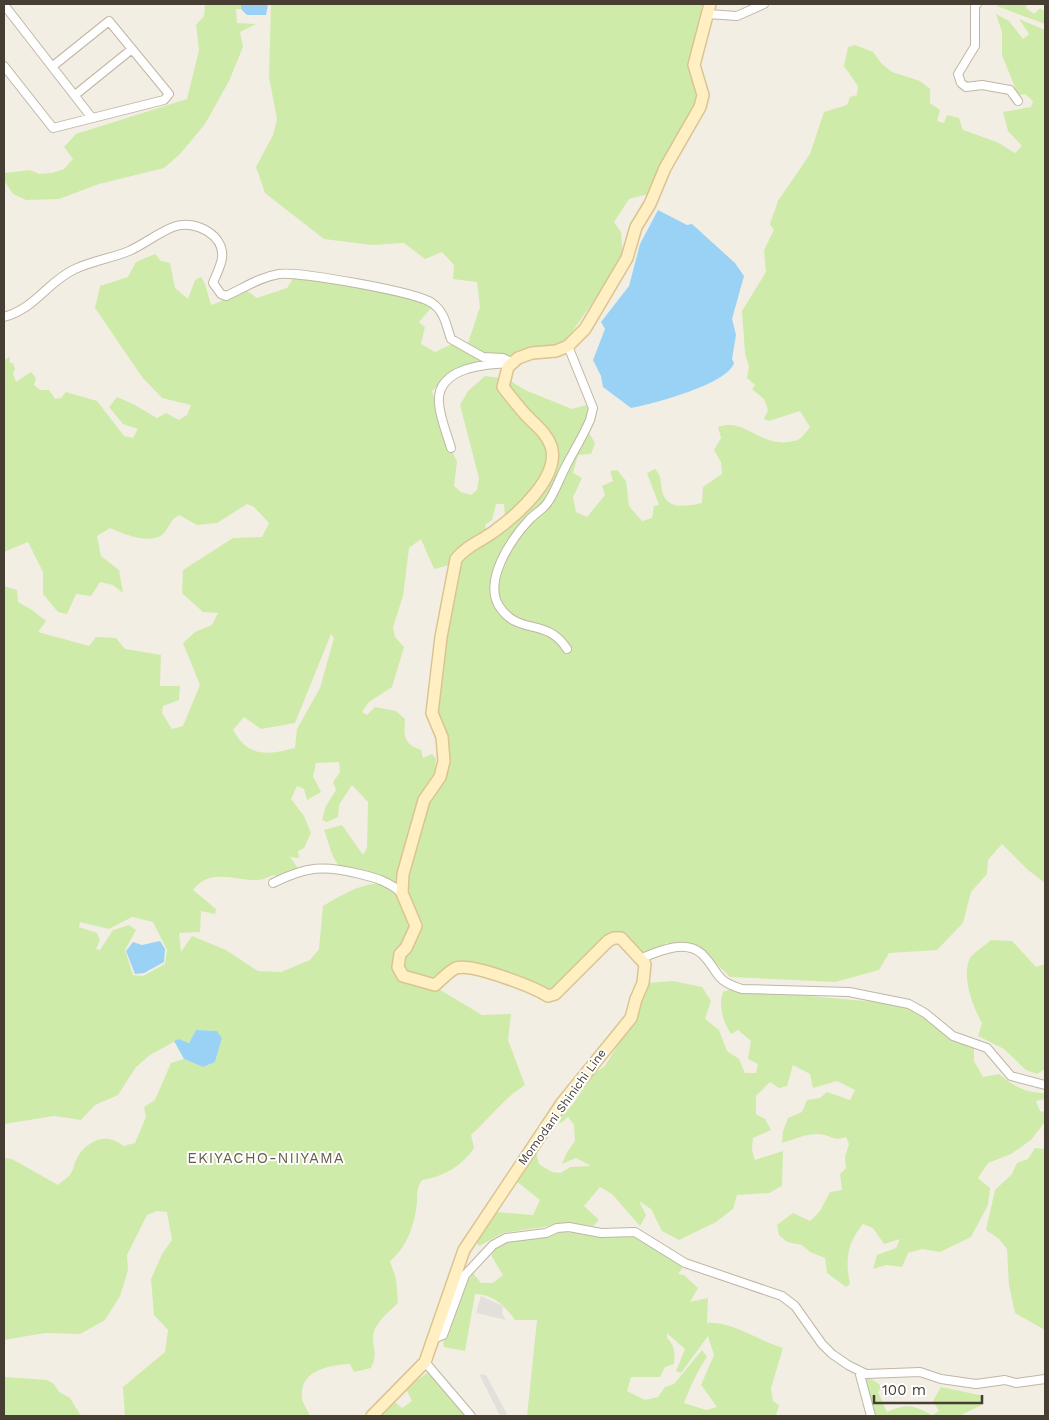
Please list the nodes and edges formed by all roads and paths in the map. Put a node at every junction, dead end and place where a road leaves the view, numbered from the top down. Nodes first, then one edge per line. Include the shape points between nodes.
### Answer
1 (764, 4) edge
2 (977, 4) edge
3 (5, 5) edge
4 (709, 9) edge
5 (132, 49) junction
6 (4, 66) edge
7 (53, 66) junction
8 (75, 95) junction
9 (1018, 101) dead end
10 (92, 118) junction
11 (4, 317) edge
12 (568, 346) junction
13 (513, 363) junction
14 (451, 448) dead end
15 (567, 649) dead end
16 (274, 883) dead end
17 (402, 893) junction
18 (642, 958) junction
19 (1045, 1085) edge
20 (435, 1338) junction
21 (426, 1362) junction
22 (859, 1371) junction
23 (1045, 1379) edge
24 (372, 1416) edge
25 (471, 1416) edge
26 (871, 1416) edge

1 - 4 street via 737,16
2 - 9 street via 975,46 958,74 960,81 966,87 982,85 1010,90
3 - 7 street
4 - 12 main road via 694,65 703,95 700,108 636,227 627,258 585,329
5 - 7 street via 109,21
5 - 8 street
5 - 10 street via 169,94 164,100
6 - 10 street via 53,128
7 - 8 street
8 - 10 street
11 - 13 street via 31,305 75,269 127,251 176,226 189,224 217,238 221,246 222,257 213,283 220,294 226,296 262,278 295,273 421,297 440,311 451,339 483,357 503,358
12 - 13 main road via 556,351 532,353
12 - 15 street via 594,408 582,440 556,489 547,504 530,518 514,539 499,563 496,578 498,603 507,616 519,623 550,631
13 - 14 street via 470,367 444,385 439,405
13 - 17 main road via 508,367 503,387 544,432 554,457 552,467 524,506 494,532 464,549 456,559 441,637 432,713 442,737 444,761 440,778 424,800 416,822 403,874
16 - 17 street via 291,874 331,867 385,881
17 - 18 main road via 416,926 400,954 398,967 403,976 435,985 456,968 465,968 508,978 548,996 555,994 614,938 622,938
18 - 19 street via 674,947 691,949 701,954 715,974 742,989 848,992 909,1004 926,1013 953,1036 987,1048 1011,1076
18 - 20 main road, Momodani Shinichi Line via 645,964 644,983 631,1018 562,1103 464,1250
20 - 21 main road, Momodani Shinichi Line
20 - 22 street via 443,1335 465,1275 493,1245 506,1238 569,1227 601,1233 635,1232 685,1263 782,1296 795,1306 827,1349
21 - 24 main road, Momodani Shinichi Line
21 - 25 street
22 - 23 street via 866,1374 920,1372 976,1384
22 - 26 street

